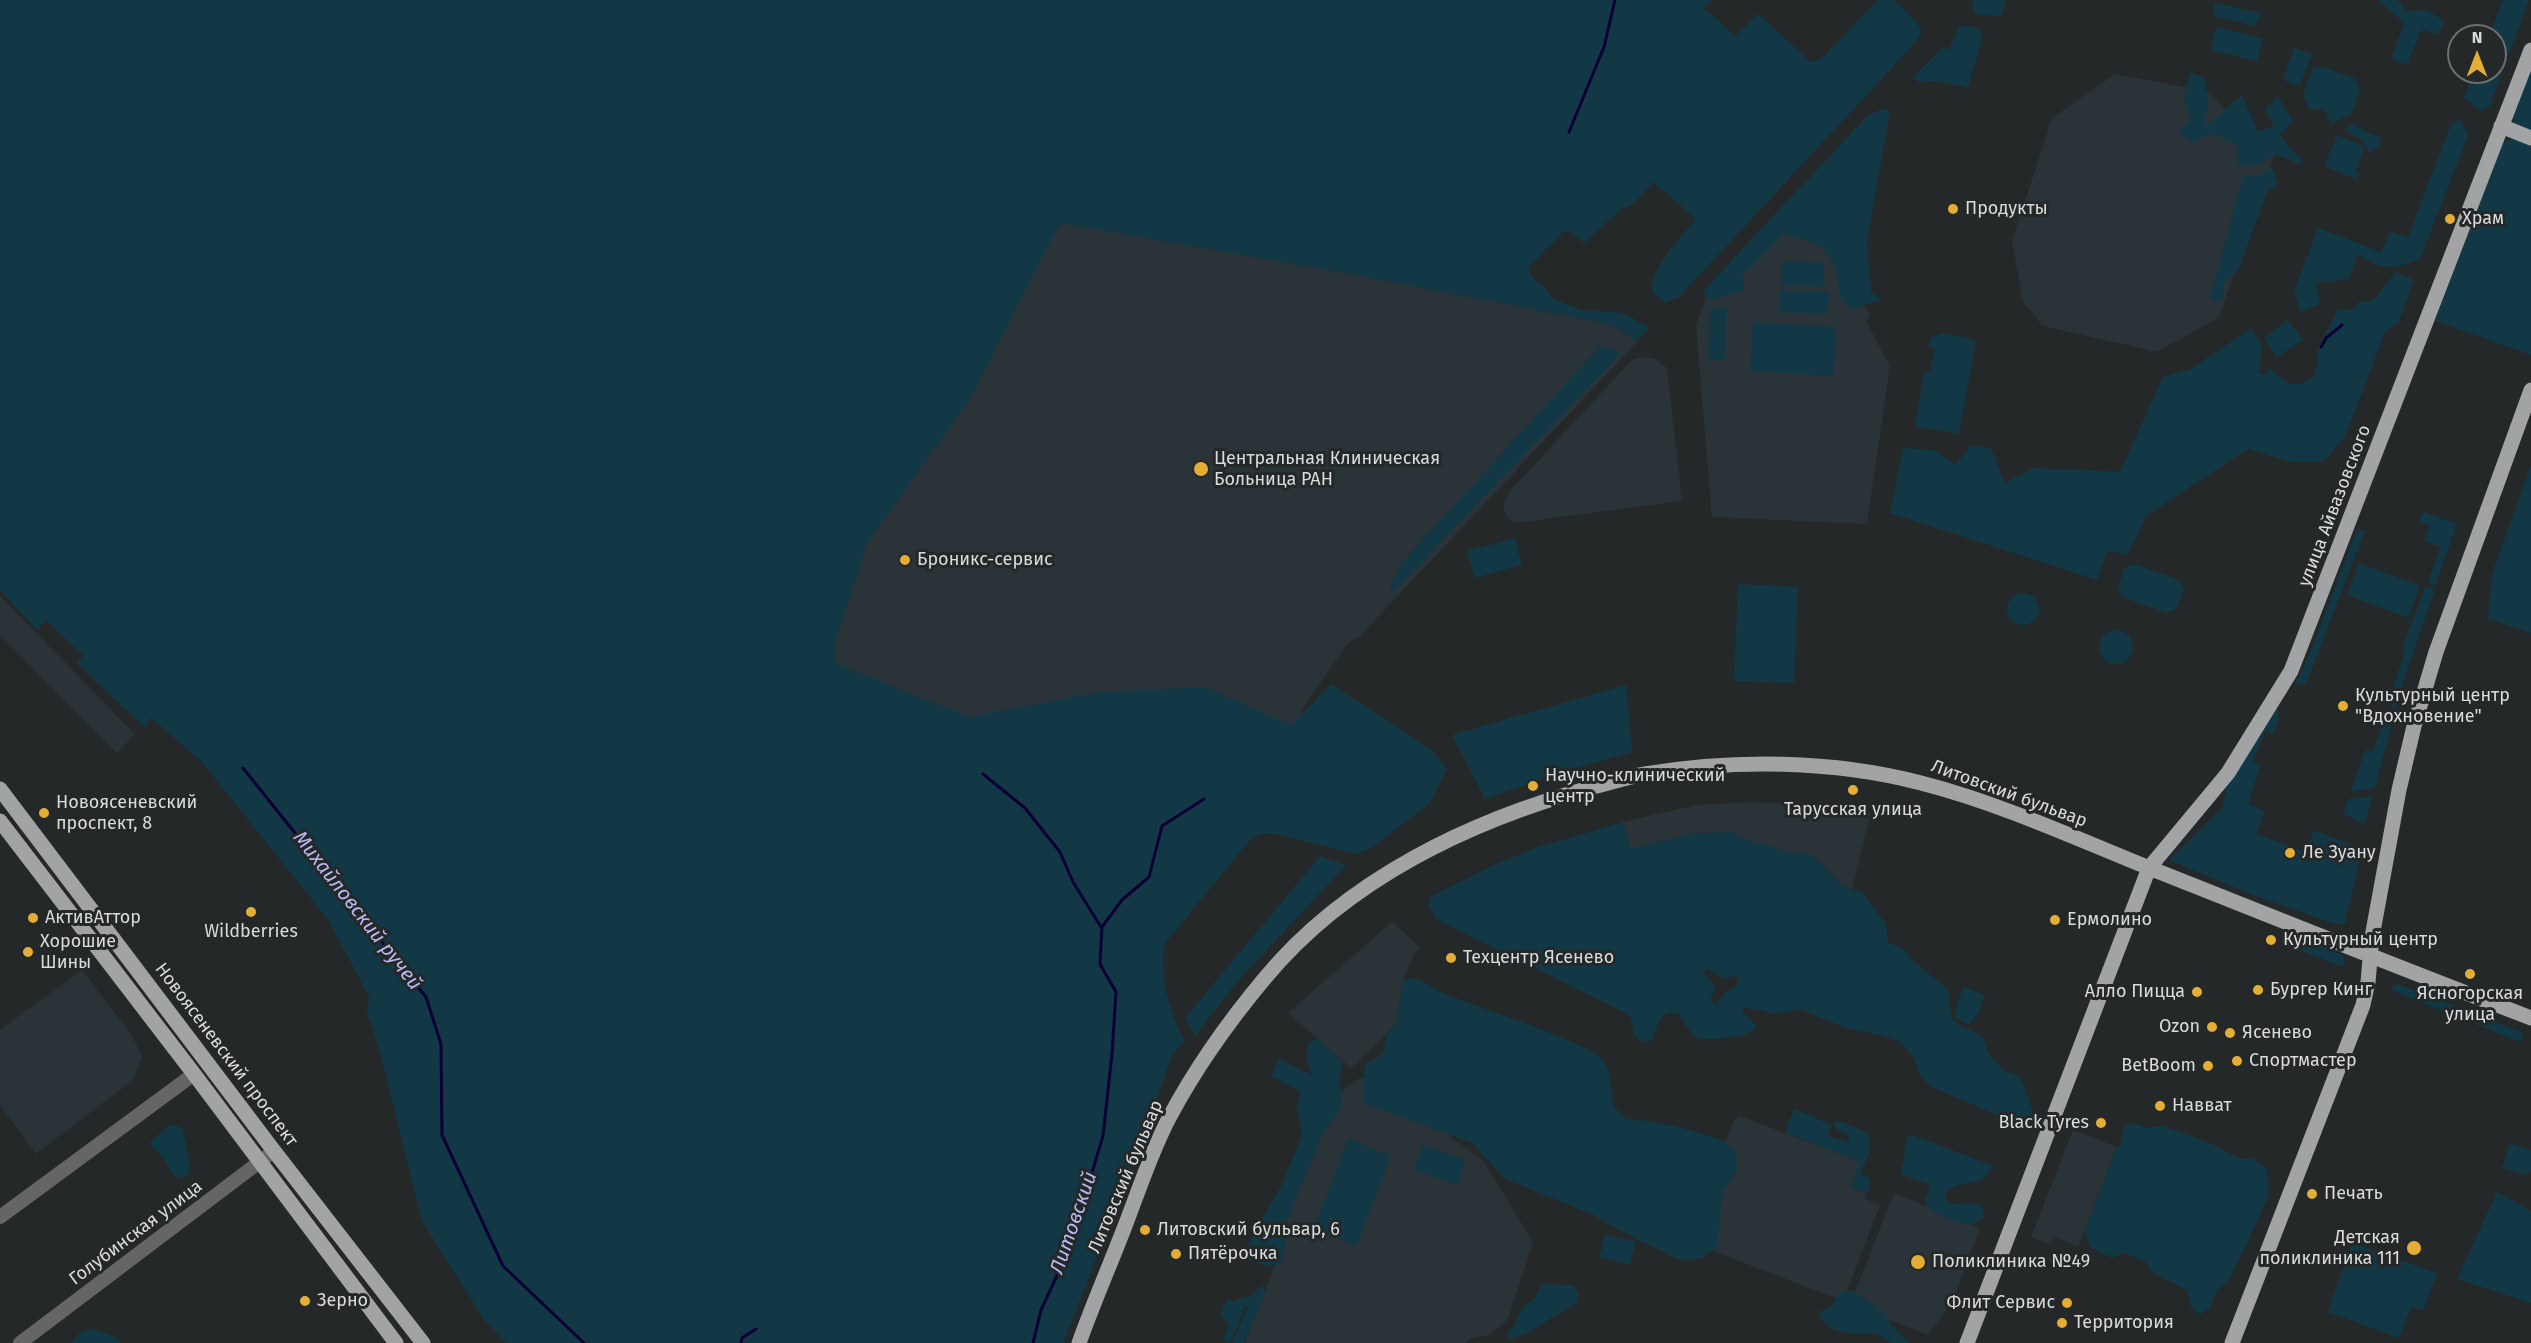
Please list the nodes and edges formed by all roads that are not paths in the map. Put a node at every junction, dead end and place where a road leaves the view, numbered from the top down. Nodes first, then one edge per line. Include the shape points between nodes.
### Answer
1 (2531, 50) edge
2 (2501, 126) junction
3 (2531, 138) edge
4 (2531, 390) edge
5 (0, 789) edge
6 (0, 821) edge
7 (2149, 868) junction
8 (2370, 956) junction
9 (2531, 1018) edge
10 (194, 1074) junction
11 (274, 1151) junction
12 (259, 1162) junction
13 (0, 1217) edge
14 (20, 1343) edge
15 (396, 1343) edge
16 (423, 1343) edge
17 (1079, 1343) edge
18 (1967, 1343) edge
19 (2232, 1343) edge

1 - 2 main road, улица Айвазовского
2 - 3 main road
2 - 7 main road, улица Айвазовского via 2291,671 2228,773
4 - 8 main road via 2436,652 2414,726
5 - 11 main road, Новоясеневский проспект
6 - 10 main road, Новоясеневский проспект
7 - 8 main road, Литовский бульвар
7 - 17 main road, Литовский бульвар via 1998,807 1919,782 1823,767 1729,765 1642,774 1486,822 1378,880 1305,937 1268,974 1205,1058 1167,1121
7 - 18 main road
8 - 9 main road, Литовский бульвар
8 - 19 main road via 2363,1005
10 - 12 main road, Новоясеневский проспект
10 - 13 street
11 - 12 street, Голубинская улица
11 - 16 main road, Новоясеневский проспект
12 - 14 street, Голубинская улица
12 - 15 main road, Новоясеневский проспект

